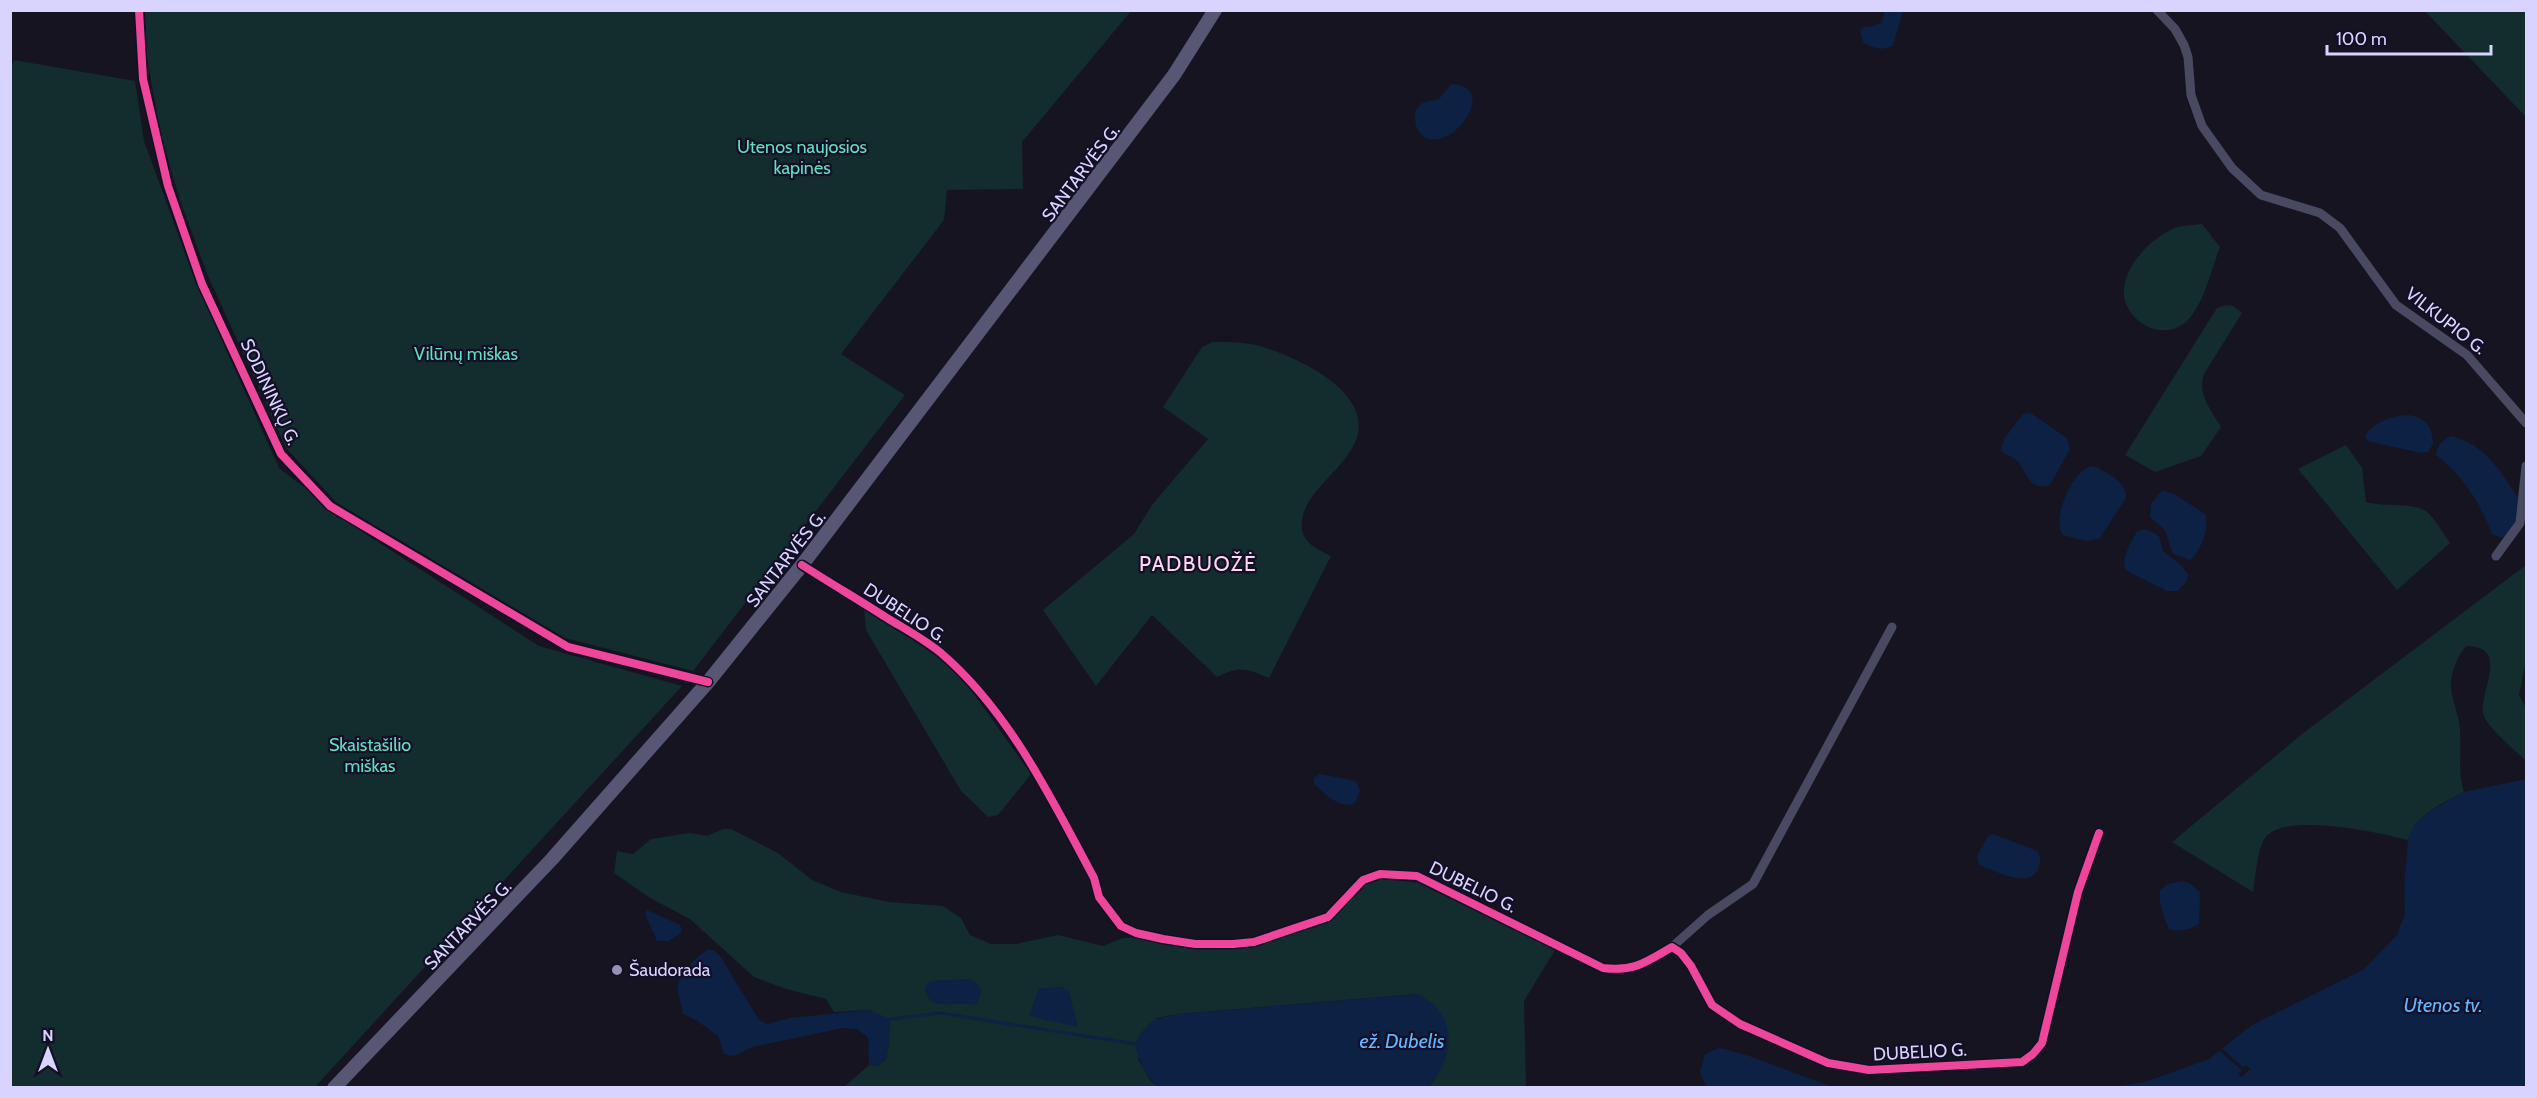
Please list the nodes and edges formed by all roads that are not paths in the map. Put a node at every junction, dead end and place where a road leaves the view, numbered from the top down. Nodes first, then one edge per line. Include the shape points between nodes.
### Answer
1 (139, 10) edge
2 (1215, 10) edge
3 (2157, 10) edge
4 (2526, 423) edge
5 (2526, 466) edge
6 (2496, 556) dead end
7 (802, 565) junction
8 (1892, 627) dead end
9 (708, 682) junction
10 (2099, 833) dead end
11 (1672, 947) junction
12 (334, 1088) edge

1 - 9 street, SODININKŲ G. via 143,79 168,186 202,284 280,454 330,506 568,647
2 - 7 main road, SANTARVĖS G. via 1174,75
3 - 4 street, VILKUPIO G. via 2184,45 2191,95 2202,126 2232,168 2261,195 2320,213 2340,228 2396,305 2467,355
5 - 6 street via 2520,523
7 - 9 main road, SANTARVĖS G.
7 - 11 street, DUBELIO G. via 922,639 963,675 1040,777 1103,903 1121,926 1136,933 1195,944 1254,942 1328,917 1363,880 1380,874 1417,876 1603,968 1638,967
8 - 11 street via 1753,884 1708,915
9 - 12 main road, SANTARVĖS G. via 552,859
10 - 11 street, DUBELIO G. via 2078,892 2042,1043 2022,1062 1869,1070 1828,1063 1740,1024 1712,1005 1691,966

